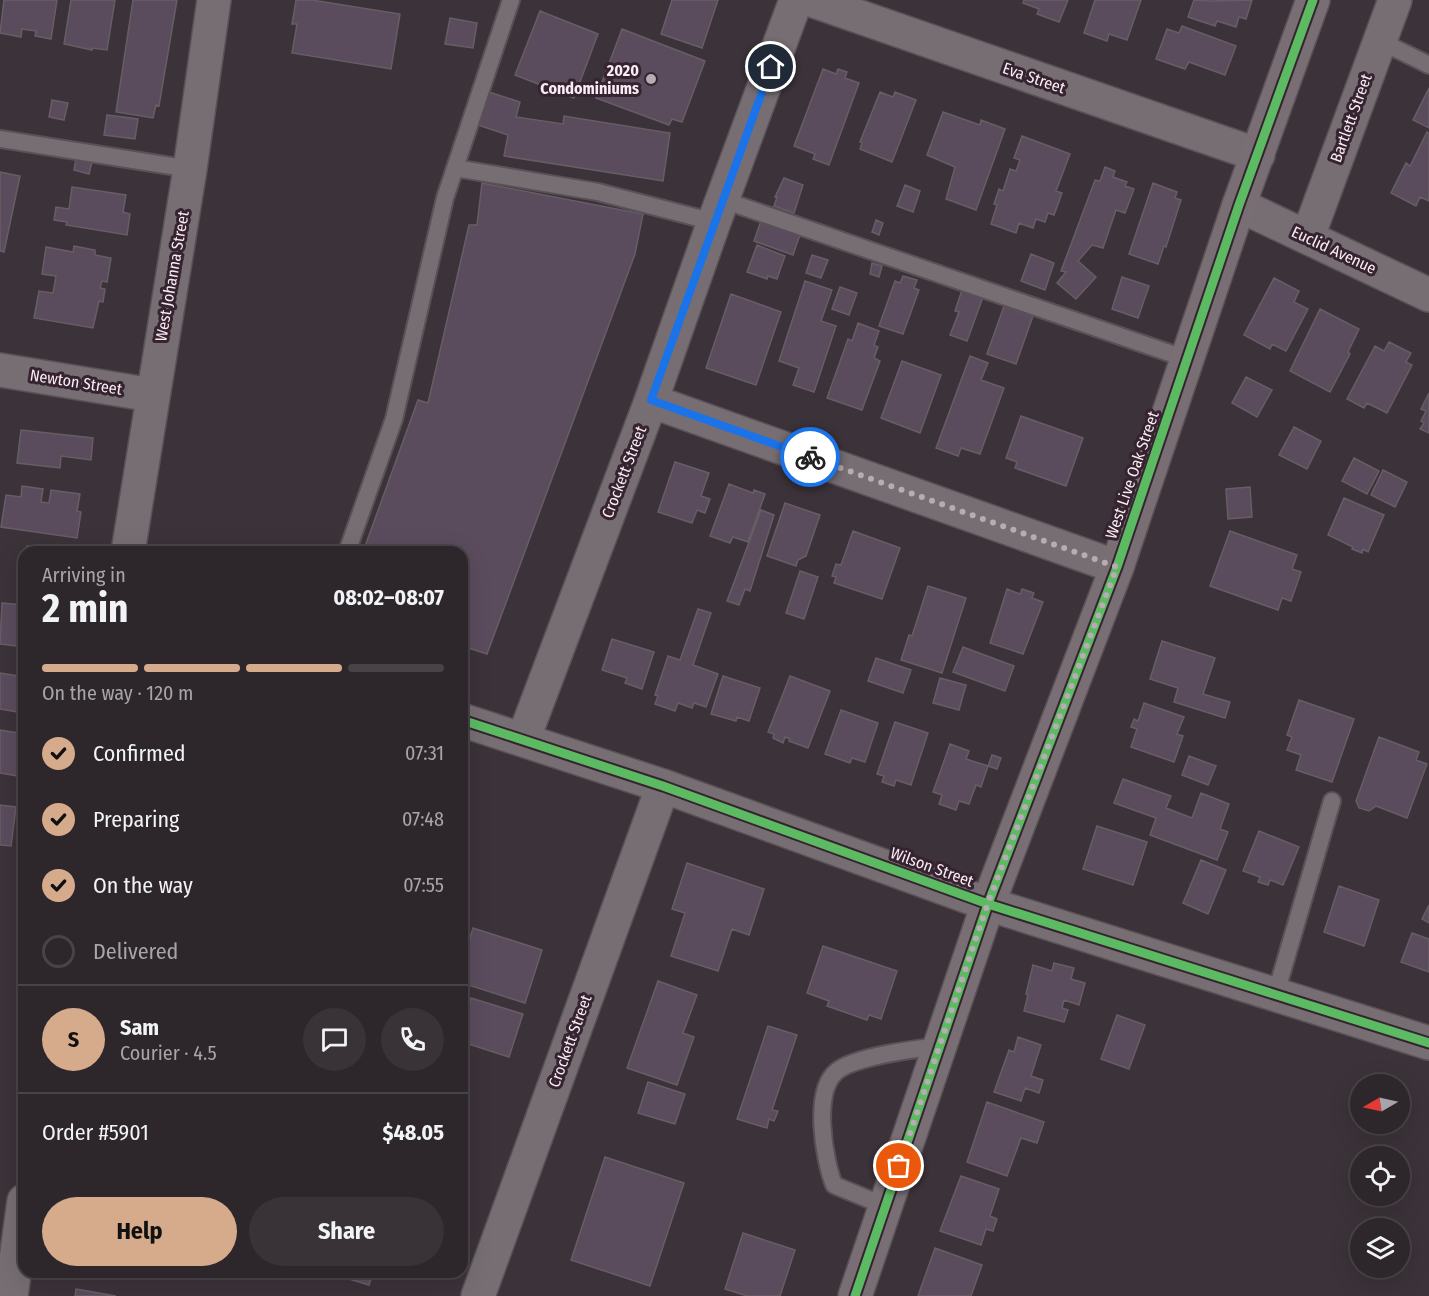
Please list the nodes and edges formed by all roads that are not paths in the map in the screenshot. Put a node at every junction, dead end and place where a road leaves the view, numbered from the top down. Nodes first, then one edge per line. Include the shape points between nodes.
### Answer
1 (214, 0) edge
2 (511, 0) edge
3 (796, 0) edge
4 (811, 0) edge
5 (1313, 0) edge
6 (1395, 0) edge
7 (1380, 41) junction
8 (1429, 65) edge
9 (0, 139) edge
10 (1258, 156) junction
11 (455, 168) junction
12 (190, 169) junction
13 (1239, 205) junction
14 (718, 211) junction
15 (1308, 236) junction
16 (1429, 295) edge
17 (1187, 359) junction
18 (0, 370) edge
19 (152, 395) junction
20 (651, 400) junction
21 (129, 546) edge
22 (348, 546) edge
23 (1117, 567) junction
24 (468, 722) edge
25 (523, 740) junction
26 (663, 786) junction
27 (1332, 801) dead end
28 (988, 903) junction
29 (1276, 993) junction
30 (1429, 1043) edge
31 (940, 1046) junction
32 (885, 1206) junction
33 (18, 1245) edge
34 (11, 1296) edge
35 (478, 1296) edge
36 (855, 1296) edge

1 - 12 street, West Johanna Street
2 - 11 lane
3 - 14 street, Crockett Street
4 - 10 street, Eva Street
5 - 10 street, West Live Oak Street
6 - 7 street, Bartlett Street
7 - 8 lane
7 - 15 street, Bartlett Street
9 - 12 lane
10 - 13 street, West Live Oak Street
11 - 14 lane
11 - 22 lane via 394,419
12 - 19 street, West Johanna Street
13 - 15 street, Euclid Avenue
13 - 17 street, West Live Oak Street
14 - 17 lane
14 - 20 street, Crockett Street
15 - 16 street, Euclid Avenue
17 - 23 street, West Live Oak Street
18 - 19 street, Newton Street
19 - 21 street, West Johanna Street
20 - 23 street
20 - 25 street, Crockett Street
23 - 28 street, West Live Oak Street
24 - 25 street, Wilson Street
25 - 26 street, Wilson Street
26 - 28 street, Wilson Street
26 - 35 street, Crockett Street
27 - 29 lane
28 - 29 street, Wilson Street
28 - 31 street, West Live Oak Street
29 - 30 street, Wilson Street
31 - 32 street, West Live Oak Street
31 - 32 lane via 898,1051 844,1066 834,1073 828,1085 821,1123 834,1185
32 - 36 street, West Live Oak Street
33 - 34 street

